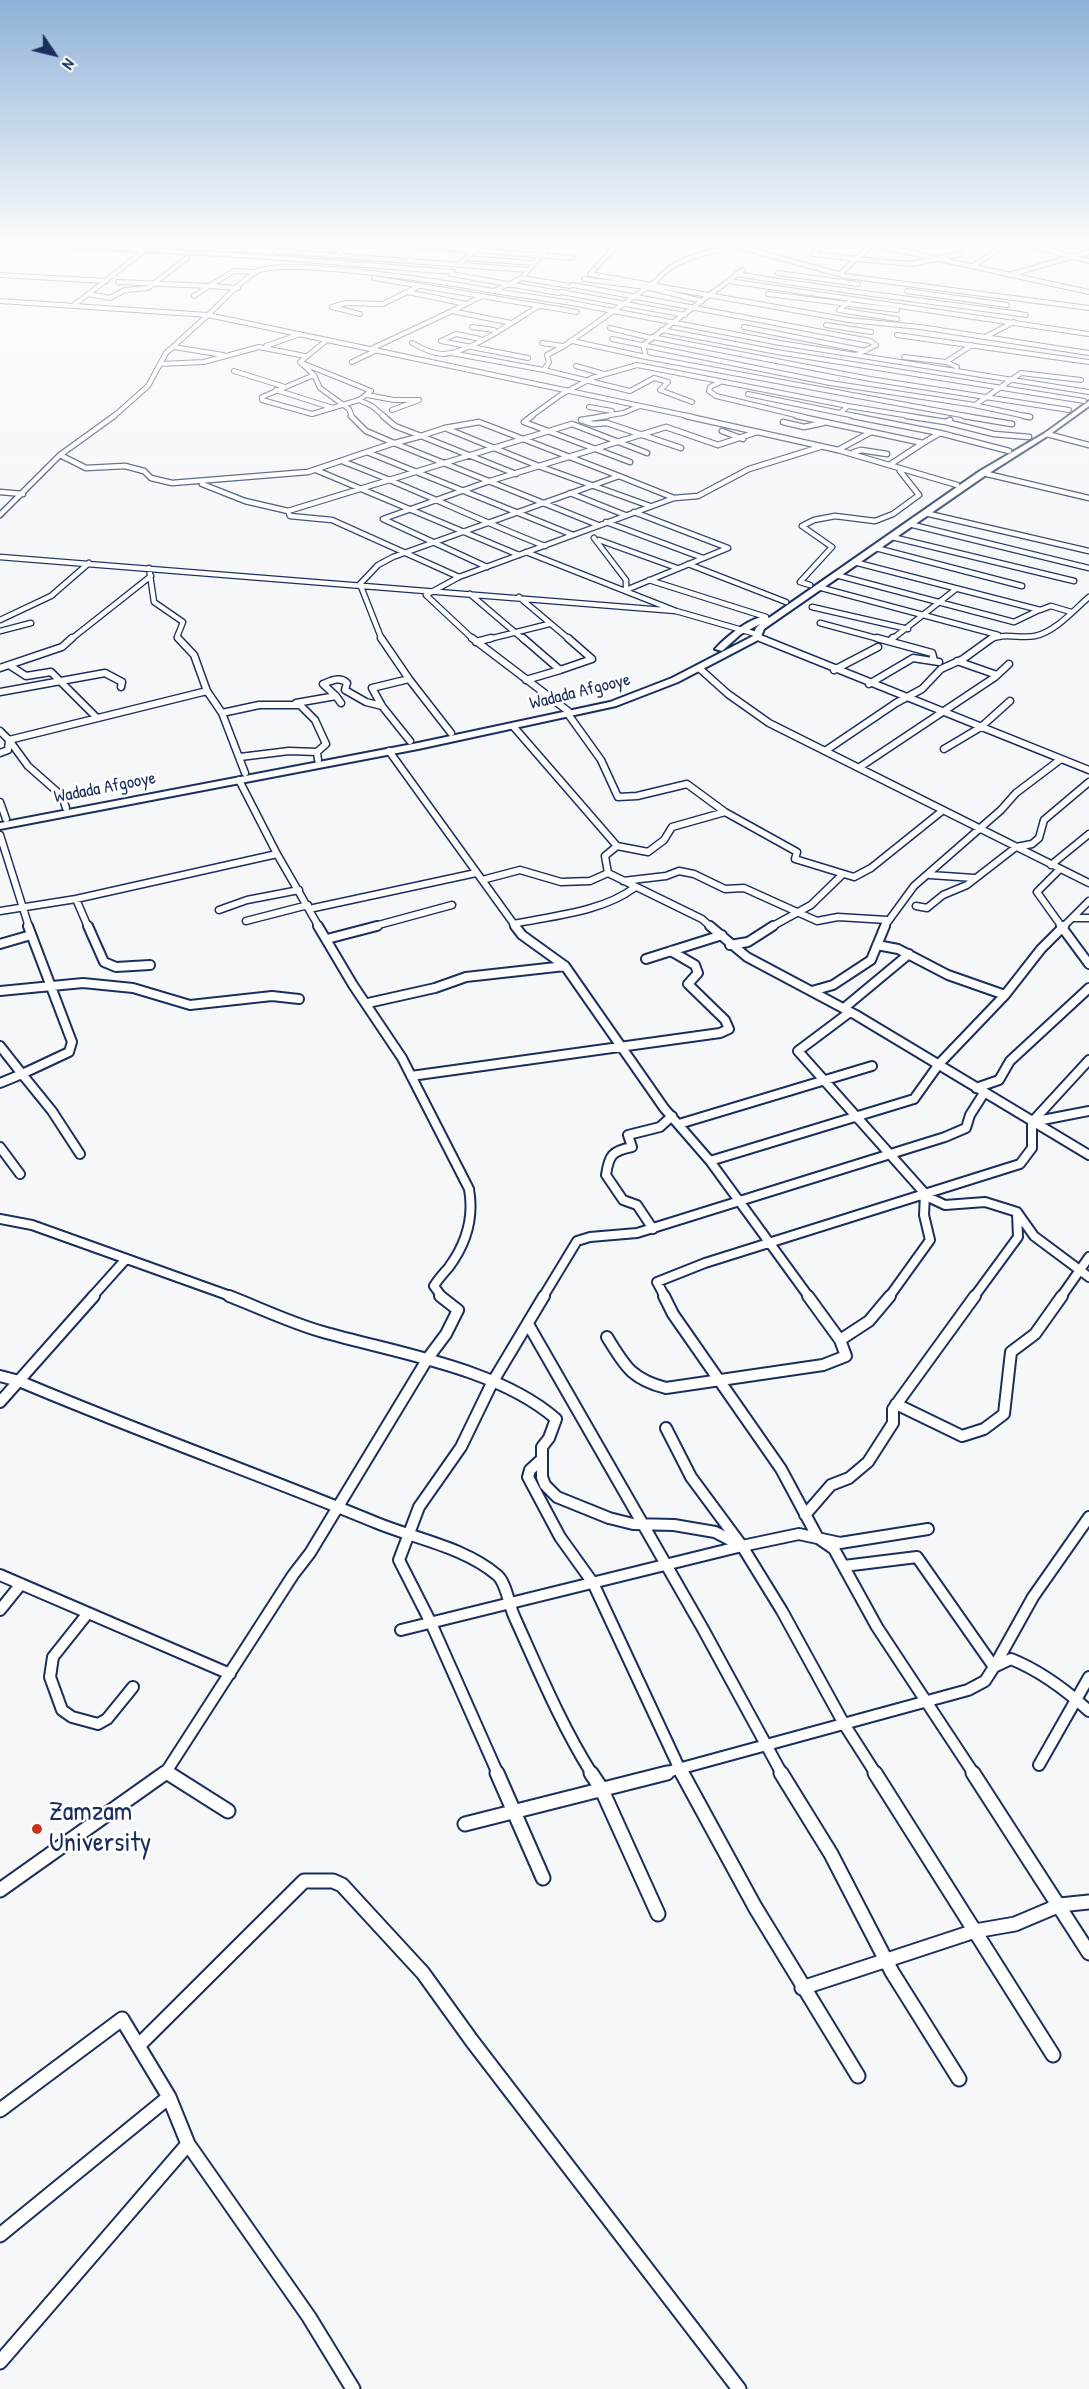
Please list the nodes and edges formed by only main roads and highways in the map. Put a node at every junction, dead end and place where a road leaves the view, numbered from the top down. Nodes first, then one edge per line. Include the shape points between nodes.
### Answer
1 (1087, 400) edge
2 (1040, 434) junction
3 (814, 586) junction
4 (568, 713) junction
5 (242, 776) junction
6 (2, 822) edge

1 - 2 highway, Wadada Afgooye
1 - 2 highway, Wadada Afgooye
2 - 3 highway, Wadada Afgooye via 957,485
2 - 3 highway, Wadada Afgooye via 836,575
3 - 4 highway, Wadada Afgooye via 736,631 715,652 687,667
3 - 4 highway, Wadada Afgooye via 757,635 699,668 613,704
4 - 5 highway, Wadada Afgooye via 389,751
4 - 5 highway, Wadada Afgooye via 317,756
5 - 6 highway, Wadada Afgooye
5 - 6 highway, Wadada Afgooye

